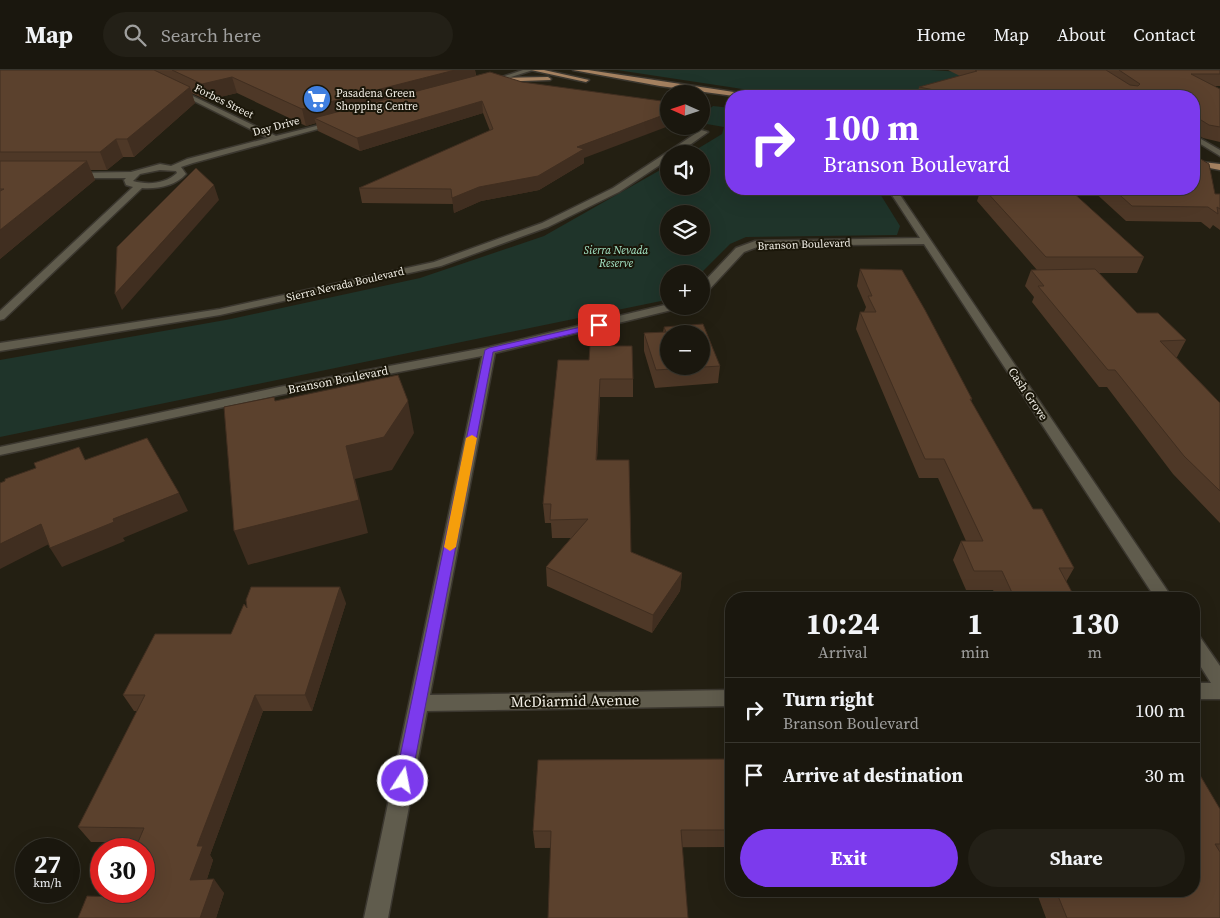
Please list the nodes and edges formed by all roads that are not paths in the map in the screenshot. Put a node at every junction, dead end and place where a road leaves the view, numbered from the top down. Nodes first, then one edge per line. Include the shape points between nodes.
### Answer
1 (530, 70) edge
2 (534, 70) edge
3 (576, 70) edge
4 (486, 75) edge
5 (496, 80) junction
6 (481, 82) joint
7 (166, 84) edge
8 (725, 93) edge
9 (342, 121) edge
10 (699, 135) edge
11 (275, 139) junction
12 (1200, 141) edge
13 (684, 145) edge
14 (1220, 154) edge
15 (660, 161) edge
16 (1200, 163) edge
17 (1220, 166) edge
18 (174, 168) junction
19 (1200, 173) edge
20 (66, 175) edge
21 (132, 175) junction
22 (1220, 176) edge
23 (139, 186) junction
24 (896, 195) edge
25 (926, 241) junction
26 (710, 282) edge
27 (660, 310) edge
28 (0, 317) edge
29 (0, 347) edge
30 (489, 350) junction
31 (0, 451) edge
32 (1160, 592) edge
33 (1200, 651) edge
34 (1220, 681) edge
35 (1200, 691) edge
36 (1220, 691) edge
37 (725, 698) edge
38 (419, 703) junction
39 (376, 918) edge

1 - 5 street
2 - 5 main road via 597,82 540,78
3 - 8 main road
4 - 6 main road
5 - 6 street
7 - 11 street, Forbes Street
9 - 11 street, Day Drive
10 - 13 street, Sierra Nevada Boulevard
11 - 18 street, Day Drive via 190,160
12 - 14 street
15 - 29 street, Sierra Nevada Boulevard via 616,190 545,225 437,264 220,312
16 - 17 main road
18 - 21 street via 152,168
18 - 23 street via 182,172 179,178
19 - 22 main road
20 - 21 street
21 - 23 street via 130,183
23 - 28 street
24 - 25 street, Cash Grove
25 - 26 street, Branson Boulevard via 759,243 740,250
25 - 32 street, Cash Grove
27 - 30 street, Branson Boulevard
30 - 31 street, Branson Boulevard
30 - 38 street
33 - 34 street
35 - 36 street
37 - 38 street, McDiarmid Avenue
38 - 39 street

